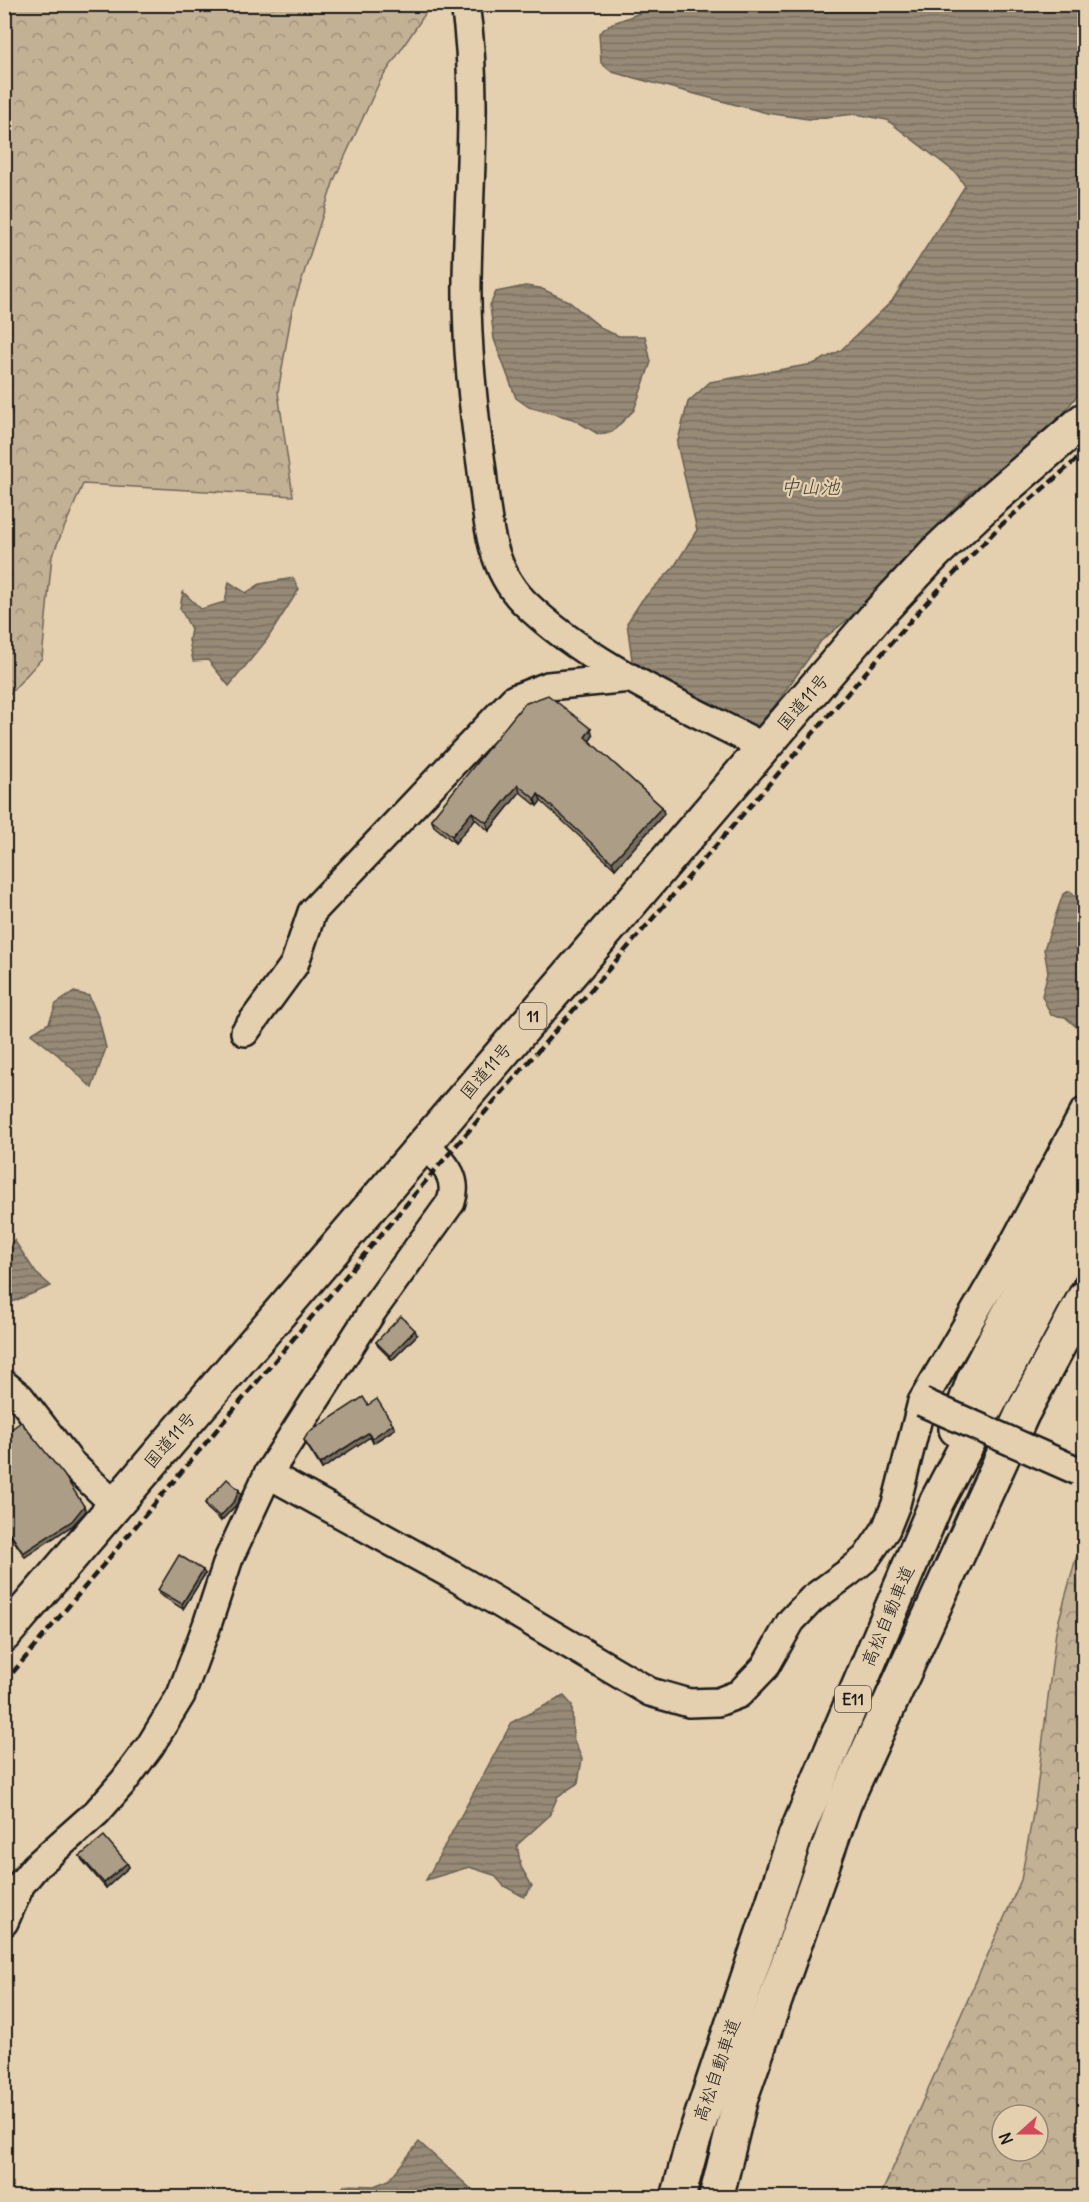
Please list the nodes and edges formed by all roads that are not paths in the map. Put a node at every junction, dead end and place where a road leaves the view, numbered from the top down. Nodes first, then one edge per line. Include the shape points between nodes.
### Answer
1 (465, 4) edge
2 (1084, 420) edge
3 (631, 678) junction
4 (764, 747) junction
5 (245, 1032) dead end
6 (1084, 1112) edge
7 (425, 1143) junction
8 (1084, 1152) edge
9 (1084, 1223) edge
10 (1084, 1298) edge
11 (4, 1384) edge
12 (922, 1402) junction
13 (1078, 1471) dead end
14 (268, 1474) junction
15 (115, 1505) junction
16 (892, 1605) junction
17 (4, 1635) edge
18 (4, 1922) edge
19 (678, 2198) edge
20 (716, 2198) edge

1 - 3 street via 471,98 468,357 490,534 501,572 523,601 599,660
2 - 4 highway, 国道11号 / 11 via 935,553
3 - 4 street
3 - 5 street via 548,686 514,699 312,912 294,965
4 - 7 highway, 国道11号 / 11
6 - 12 street via 1005,1260
7 - 14 street via 452,1179 451,1202 373,1310
7 - 15 highway, 国道11号 / 11
8 - 16 highway via 1040,1256 974,1379
9 - 16 highway, 高松自動車道 / E11 via 937,1502
10 - 20 highway, 高松自動車道 / E11 via 1022,1414 844,1804 741,2097
11 - 15 street via 20,1397 70,1462
12 - 13 street, bridge
12 - 14 street via 886,1529 866,1558 812,1599 791,1621 765,1667 738,1694 718,1702 688,1703 650,1692 450,1574
14 - 18 street via 229,1558 181,1695 124,1781 21,1884
15 - 17 highway, 国道11号 / 11
16 - 19 highway, 高松自動車道 / E11 via 795,1837 692,2145

